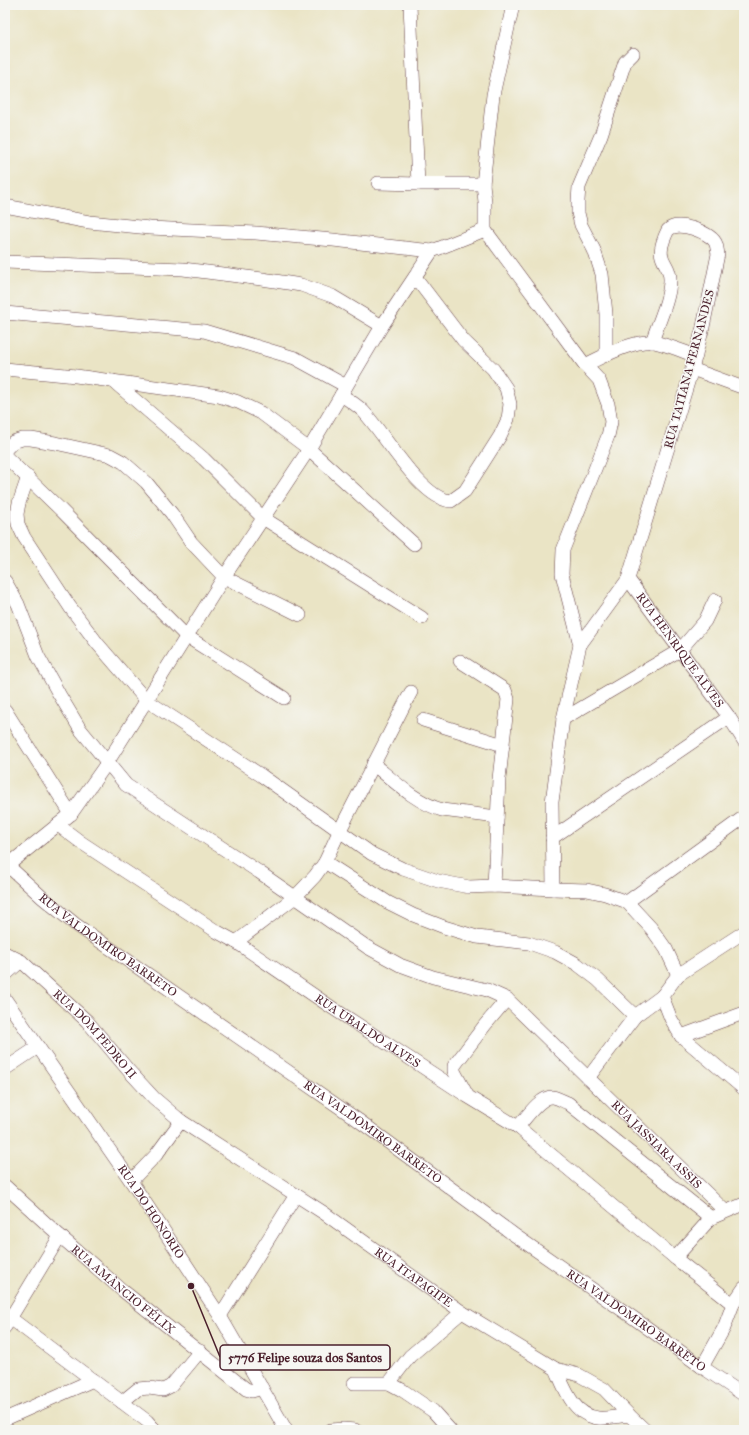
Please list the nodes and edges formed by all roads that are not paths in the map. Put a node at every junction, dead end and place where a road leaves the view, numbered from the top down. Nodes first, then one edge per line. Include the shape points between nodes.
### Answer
1 (410, 5) edge
2 (513, 5) edge
3 (633, 54) dead end
4 (378, 183) dead end
5 (418, 184) junction
6 (483, 184) junction
7 (5, 206) edge
8 (485, 230) junction
9 (432, 251) junction
10 (5, 262) edge
11 (415, 277) junction
12 (5, 313) edge
13 (382, 326) junction
14 (652, 342) junction
15 (606, 354) junction
16 (696, 356) junction
17 (586, 365) junction
18 (5, 369) edge
19 (692, 369) junction
20 (113, 381) junction
21 (744, 388) edge
22 (344, 390) junction
23 (309, 449) junction
24 (5, 453) edge
25 (28, 477) junction
26 (263, 518) junction
27 (414, 544) dead end
28 (224, 577) junction
29 (628, 579) junction
30 (5, 581) edge
31 (715, 600) dead end
32 (300, 615) dead end
33 (422, 618) dead end
34 (186, 636) junction
35 (580, 645) junction
36 (680, 650) junction
37 (460, 661) dead end
38 (412, 692) dead end
39 (284, 698) dead end
40 (146, 700) junction
41 (5, 710) edge
42 (729, 717) junction
43 (562, 719) junction
44 (423, 720) dead end
45 (744, 741) edge
46 (503, 745) junction
47 (106, 762) junction
48 (373, 764) junction
49 (71, 814) junction
50 (496, 817) junction
51 (744, 817) edge
52 (58, 826) junction
53 (339, 832) junction
54 (552, 838) junction
55 (325, 862) junction
56 (6, 866) edge
57 (494, 886) junction
58 (553, 890) junction
59 (295, 897) junction
60 (627, 902) junction
61 (744, 932) edge
62 (236, 942) junction
63 (5, 953) edge
64 (21, 960) junction
65 (5, 975) edge
66 (678, 975) junction
67 (662, 996) junction
68 (507, 998) junction
69 (5, 999) edge
70 (744, 1013) edge
71 (635, 1016) junction
72 (681, 1036) junction
73 (38, 1047) junction
74 (5, 1068) edge
75 (588, 1078) junction
76 (744, 1089) edge
77 (467, 1096) junction
78 (181, 1121) junction
79 (518, 1127) junction
80 (131, 1181) junction
81 (5, 1186) edge
82 (296, 1195) junction
83 (744, 1204) edge
84 (724, 1211) junction
85 (711, 1218) junction
86 (60, 1236) junction
87 (671, 1254) junction
88 (744, 1288) edge
89 (733, 1304) junction
90 (462, 1312) junction
91 (220, 1316) junction
92 (7, 1320) edge
93 (200, 1351) junction
94 (244, 1358) junction
95 (702, 1367) junction
96 (556, 1369) junction
97 (226, 1372) junction
98 (93, 1380) junction
99 (354, 1383) dead end
100 (388, 1383) junction
101 (262, 1388) junction
102 (744, 1395) edge
103 (122, 1402) junction
104 (629, 1415) junction
105 (5, 1419) edge
106 (156, 1430) edge
107 (286, 1430) edge
108 (331, 1430) edge
109 (355, 1430) edge
110 (450, 1430) edge
111 (645, 1430) edge

1 - 5 street
2 - 6 street via 493,95
3 - 15 street via 625,62 601,135 579,187 578,213 581,225 594,250 602,274
4 - 5 street
5 - 6 street
6 - 8 street
7 - 9 street via 97,222 150,228 256,233
8 - 9 street
8 - 17 street
9 - 11 street
10 - 13 street via 183,269 301,285 332,296
11 - 13 street
11 - 22 street via 463,340 493,368 506,388 510,404 508,419 500,436 465,491 451,501 439,498 421,484
12 - 22 street via 204,331 295,358
13 - 22 street
14 - 15 street via 631,345
14 - 16 street
14 - 16 street, RUA TATIANA FERNANDES via 669,291 670,278 661,257 664,239 668,230 686,226 709,235 715,242 718,254
15 - 17 street
16 - 19 street, RUA TATIANA FERNANDES
17 - 35 street via 599,380 608,404 611,422 608,436 564,550 562,574
18 - 20 street
19 - 21 street
19 - 29 street, RUA TATIANA FERNANDES
20 - 23 street via 219,396 238,402 261,413
20 - 26 street via 204,459
22 - 23 street
23 - 26 street
23 - 27 street
24 - 25 street via 6,457
24 - 28 street via 13,442 30,439 110,455 123,462 146,482 191,542
25 - 34 street
25 - 40 street via 18,502 17,514 24,537 96,643
26 - 28 street
26 - 33 street
28 - 32 street
28 - 34 street
29 - 35 street, RUA TATIANA FERNANDES
29 - 36 street, RUA HENRIQUE ALVES
30 - 47 street via 18,604 38,656 59,694 80,729
31 - 36 street via 706,621
34 - 39 street
34 - 40 street
35 - 43 street
36 - 42 street, RUA HENRIQUE ALVES
36 - 43 street
37 - 46 street via 505,690 508,704
38 - 48 street
40 - 47 street
40 - 53 street via 262,776
41 - 49 street
42 - 45 street, RUA HENRIQUE ALVES
42 - 54 street
43 - 54 street via 552,802
44 - 46 street
46 - 50 street
47 - 49 street
47 - 59 street via 126,785
48 - 50 street via 413,796 434,808
48 - 53 street
49 - 52 street
50 - 57 street
51 - 60 street
52 - 56 street
52 - 62 street, RUA UBALDO ALVES
53 - 55 street
53 - 57 street via 372,854 403,869 438,881 469,887
54 - 58 street
55 - 59 street
55 - 71 street via 387,902 413,915 477,937 529,943 555,952 598,980
56 - 95 street, RUA VALDOMIRO BARRETO via 75,924 358,1120 513,1234
57 - 58 street
58 - 60 street via 587,890
59 - 62 street
59 - 68 street via 367,947 400,964 433,977
60 - 66 street via 666,949
61 - 66 street
62 - 77 street, RUA UBALDO ALVES
63 - 64 street, RUA DOM PEDRO II
64 - 65 street
64 - 78 street, RUA DOM PEDRO II via 87,1021 154,1098
66 - 67 street
67 - 71 street
67 - 72 street
68 - 75 street, RUA JASSIARA ASSIS
68 - 77 street via 454,1066
69 - 73 street, RUA DO HONORIO
70 - 72 street
71 - 75 street
72 - 76 street
73 - 74 street
73 - 80 street, RUA DO HONORIO
75 - 84 street, RUA JASSIARA ASSIS
77 - 79 street, RUA UBALDO ALVES
78 - 80 street via 156,1156
78 - 82 street, RUA ITAPAGIPE
79 - 85 street via 544,1100 551,1097 568,1103
79 - 87 street, RUA UBALDO ALVES
80 - 91 street, RUA DO HONORIO
81 - 86 street, RUA AMÂNCIO FÉLIX
82 - 90 street, RUA ITAPAGIPE
82 - 91 street
83 - 84 street
84 - 85 street
85 - 87 street
86 - 92 street
86 - 93 street, RUA AMÂNCIO FÉLIX via 122,1290
87 - 89 street, RUA UBALDO ALVES
88 - 89 street
89 - 95 street via 722,1334
90 - 96 street, RUA ITAPAGIPE
90 - 100 street via 410,1356
91 - 94 street, RUA DO HONORIO
92 - 98 street
93 - 97 street, RUA AMÂNCIO FÉLIX
93 - 103 street via 171,1386 164,1390 138,1389
94 - 97 street
94 - 101 street, RUA DO HONORIO
95 - 102 street, RUA VALDOMIRO BARRETO
96 - 104 street, RUA ITAPAGIPE via 592,1381 604,1389
96 - 104 street via 571,1401 586,1415 599,1418
97 - 101 street, RUA AMÂNCIO FÉLIX via 252,1391
98 - 103 street
98 - 105 street
99 - 100 street
100 - 110 street via 433,1411
101 - 107 street, RUA DO HONORIO
103 - 106 street
104 - 111 street, RUA ITAPAGIPE
108 - 109 street

